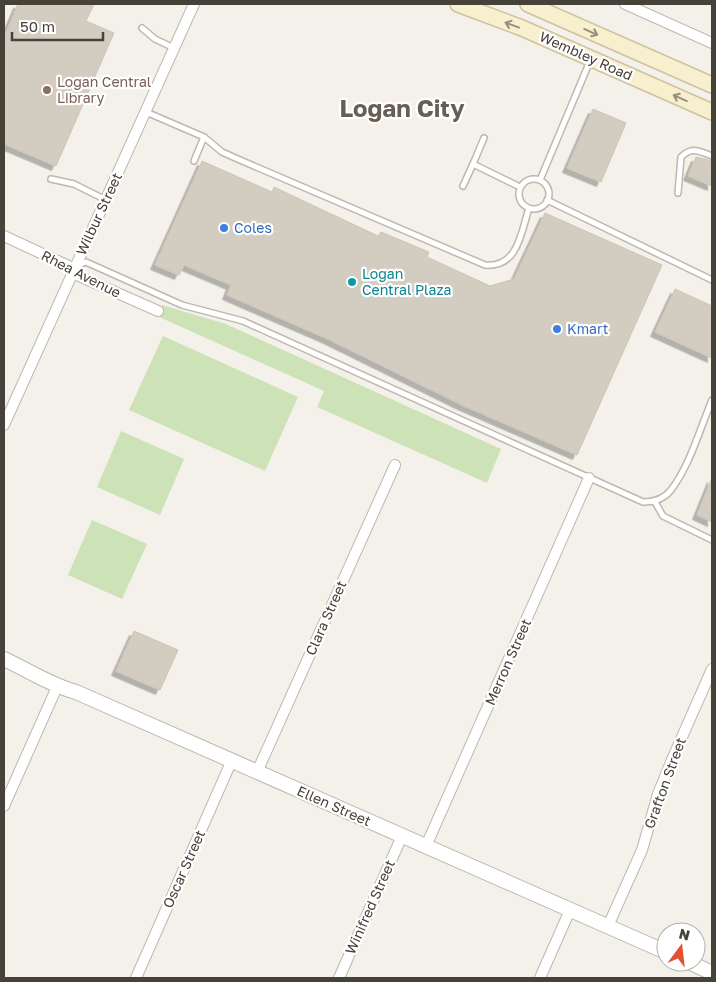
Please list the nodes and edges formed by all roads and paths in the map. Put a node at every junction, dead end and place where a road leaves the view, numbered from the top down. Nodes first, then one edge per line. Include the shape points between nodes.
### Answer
1 (194, 4) edge
2 (458, 4) edge
3 (528, 4) edge
4 (625, 4) edge
5 (142, 28) dead end
6 (712, 42) edge
7 (174, 48) junction
8 (592, 58) junction
9 (712, 85) edge
10 (146, 112) junction
11 (712, 112) edge
12 (204, 137) junction
13 (484, 138) dead end
14 (712, 156) edge
15 (194, 161) dead end
16 (473, 164) junction
17 (51, 179) dead end
18 (540, 180) junction
19 (463, 186) dead end
20 (520, 187) junction
21 (678, 193) dead end
22 (106, 200) junction
23 (547, 200) junction
24 (529, 208) junction
25 (4, 236) edge
26 (74, 268) junction
27 (705, 275) junction
28 (712, 275) edge
29 (712, 280) edge
30 (158, 311) dead end
31 (712, 400) edge
32 (4, 425) edge
33 (395, 465) dead end
34 (588, 478) junction
35 (655, 502) junction
36 (712, 540) edge
37 (4, 659) edge
38 (712, 669) edge
39 (57, 687) junction
40 (232, 760) junction
41 (257, 772) junction
42 (4, 806) edge
43 (402, 836) junction
44 (426, 846) junction
45 (570, 910) junction
46 (608, 926) junction
47 (656, 948) edge
48 (136, 978) edge
49 (338, 978) edge
50 (540, 978) edge

1 - 7 street, Wilbur Street
8 -> 2 main road, Wembley Road
3 -> 9 main road, Wembley Road
4 - 6 street
5 - 7 lane
7 - 10 street, Wilbur Street
11 -> 8 main road, Wembley Road
8 - 18 lane
10 - 12 lane
10 - 22 street, Wilbur Street
12 - 15 lane
12 - 24 lane via 222,152 485,265 496,266 511,258
13 - 16 lane
14 - 21 lane via 695,149 680,156
16 - 19 lane
16 - 20 lane
17 - 22 lane via 74,184
18 - 20 lane via 531,180
18 - 23 lane via 548,191
20 - 24 lane via 519,197
22 - 26 street, Wilbur Street
23 - 24 lane via 537,208
23 - 27 lane
25 - 26 street, Rhea Avenue
26 - 30 street, Rhea Avenue via 79,276
26 - 32 street, Wilbur Street
26 - 34 lane via 86,262 182,305 243,321
27 - 28 lane
27 - 29 lane
31 - 35 lane via 672,489
33 - 41 street, Clara Street
34 - 35 lane via 643,502
34 - 44 street, Merron Street
35 - 36 lane via 663,516
37 - 39 street, Ellen Street
38 - 46 street, Grafton Street via 658,794 642,850
39 - 40 street, Ellen Street via 76,692
39 - 42 street
40 - 41 street, Ellen Street
40 - 48 street, Oscar Street
41 - 43 street, Ellen Street
43 - 44 street, Ellen Street
43 - 49 street, Winifred Street
44 - 45 street, Ellen Street
45 - 46 street, Ellen Street
45 - 50 street
46 - 47 street, Ellen Street

